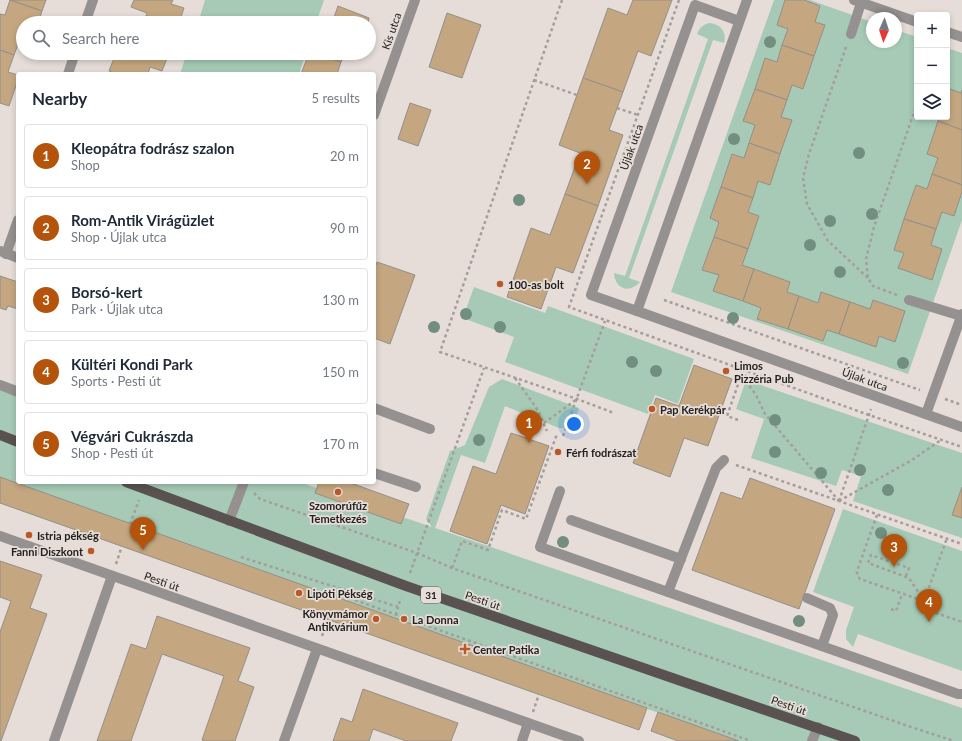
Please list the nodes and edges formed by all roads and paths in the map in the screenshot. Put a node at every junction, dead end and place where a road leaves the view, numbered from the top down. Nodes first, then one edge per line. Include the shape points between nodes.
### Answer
1 (93, 0) edge
2 (415, 0) edge
3 (562, 0) edge
4 (747, 0) edge
5 (858, 1) edge
6 (87, 16) edge
7 (914, 21) edge
8 (739, 22) junction
9 (950, 33) edge
10 (850, 34) joint
11 (962, 37) edge
12 (73, 60) edge
13 (69, 72) edge
14 (534, 80) junction
15 (577, 94) dead end
16 (617, 108) dead end
17 (376, 109) edge
18 (914, 113) edge
19 (638, 115) dead end
20 (16, 224) edge
21 (3, 252) edge
22 (16, 257) edge
23 (868, 278) junction
24 (664, 300) dead end
25 (909, 300) joint
26 (637, 311) junction
27 (962, 315) edge
28 (484, 368) junction
29 (743, 369) junction
30 (515, 378) junction
31 (0, 385) edge
32 (16, 391) edge
33 (933, 395) junction
34 (876, 396) junction
35 (577, 399) junction
36 (962, 405) edge
37 (376, 409) edge
38 (614, 414) dead end
39 (926, 414) junction
40 (869, 415) junction
41 (738, 420) dead end
42 (544, 423) junction
43 (962, 427) edge
44 (430, 429) dead end
45 (547, 431) dead end
46 (557, 434) dead end
47 (0, 435) edge
48 (563, 436) dead end
49 (942, 440) junction
50 (16, 441) edge
51 (962, 447) edge
52 (724, 460) joint
53 (376, 474) edge
54 (132, 484) edge
55 (243, 484) edge
56 (246, 484) edge
57 (416, 487) dead end
58 (143, 488) junction
59 (560, 491) dead end
60 (839, 501) junction
61 (877, 514) junction
62 (571, 520) dead end
63 (229, 521) junction
64 (130, 524) dead end
65 (0, 536) edge
66 (947, 538) junction
67 (962, 544) edge
68 (417, 554) junction
69 (241, 557) dead end
70 (681, 559) junction
71 (452, 568) junction
72 (112, 576) junction
73 (906, 576) junction
74 (406, 586) junction
75 (340, 589) junction
76 (668, 592) junction
77 (902, 594) junction
78 (807, 598) dead end
79 (924, 601) junction
80 (398, 607) junction
81 (891, 609) dead end
82 (396, 615) junction
83 (962, 622) edge
84 (822, 646) junction
85 (317, 649) junction
86 (962, 694) edge
87 (528, 723) junction
88 (818, 728) junction
89 (54, 741) edge
90 (284, 741) edge
91 (522, 741) edge
92 (579, 741) edge
93 (751, 741) edge
94 (812, 741) edge
95 (855, 741) edge
96 (954, 741) edge

1 - 6 street
2 - 17 street, Kis utca
3 - 14 path
4 - 8 street
5 - 7 street
5 - 10 street
8 - 26 street
8 - 26 street, Újlak utca via 695,5 596,280 591,295
9 - 11 street
10 - 23 path via 803,178 807,204 828,241
12 - 13 street
14 - 15 path
14 - 28 path via 440,352
16 - 19 path
18 - 23 path via 874,227 866,259
20 - 21 street
21 - 22 street
23 - 25 path via 873,286
24 - 33 path
25 - 27 street
26 - 34 street, Újlak utca
27 - 33 street
28 - 30 path
28 - 68 path
29 - 35 path via 605,321
29 - 40 path
29 - 41 path via 727,416
29 - 60 path via 765,414
30 - 35 path
30 - 42 path
31 - 32 street
33 - 36 path
33 - 39 street
34 - 39 street, Újlak utca
34 - 40 path
35 - 38 path
35 - 42 path
35 - 48 path
37 - 44 street
39 - 43 street, Újlak utca
40 - 49 path
40 - 60 path
42 - 45 path
46 - 71 path via 526,519 502,510 488,550 462,541
47 - 50 main road
49 - 51 path
49 - 60 path
52 - 60 path
52 - 70 street via 716,468
53 - 57 street
54 - 58 main road, Pesti út / 31
55 - 63 street
56 - 68 path via 260,499
58 - 63 main road, Pesti út / 31
58 - 64 path
59 - 76 street via 540,547
60 - 61 path
61 - 66 path
61 - 77 path via 857,575 860,579
62 - 70 street
63 - 74 main road, Pesti út / 31
65 - 72 street, Pesti út
66 - 67 path
66 - 79 path
68 - 71 path
68 - 74 path
69 - 75 path
70 - 76 street
71 - 96 path
72 - 85 street, Pesti út
72 - 89 street
73 - 73 path via 868,563 871,555 909,568
73 - 79 path
74 - 80 path
74 - 88 main road, Pesti út / 31
75 - 80 path
75 - 82 path via 337,596
76 - 84 street
77 - 79 path
77 - 81 path via 896,611
78 - 84 street via 830,608 833,615
79 - 83 path via 922,608
80 - 82 path
82 - 93 path
84 - 86 street
85 - 87 street, Pesti út
85 - 90 street
87 - 91 street
87 - 92 street, Pesti út
88 - 94 street
88 - 95 main road, Pesti út / 31

